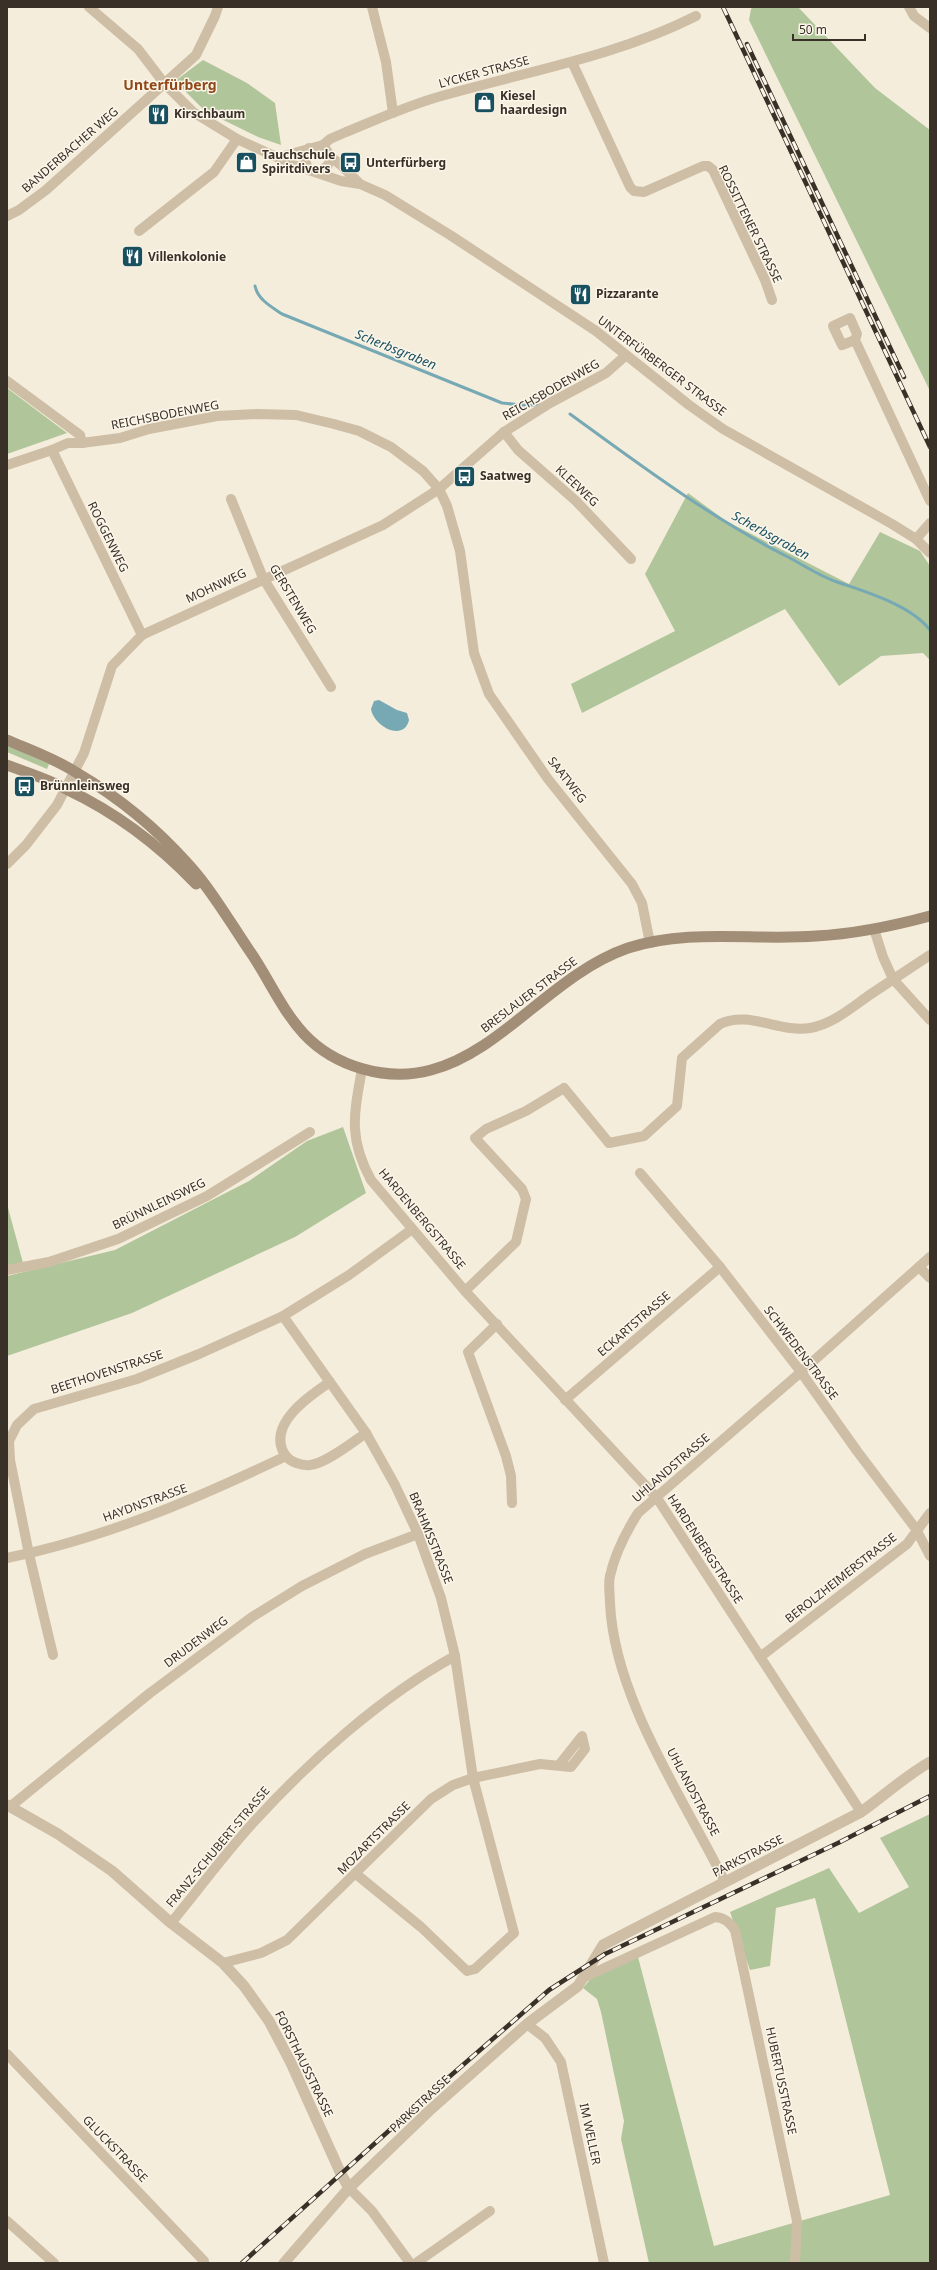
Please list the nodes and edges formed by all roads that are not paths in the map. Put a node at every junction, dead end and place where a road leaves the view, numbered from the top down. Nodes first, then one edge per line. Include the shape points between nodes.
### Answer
1 (89, 7) edge
2 (218, 7) edge
3 (372, 7) edge
4 (909, 7) edge
5 (696, 16) dead end
6 (930, 28) edge
7 (572, 62) junction
8 (164, 83) junction
9 (393, 113) junction
10 (236, 139) junction
11 (323, 145) junction
12 (309, 148) junction
13 (280, 157) junction
14 (330, 157) junction
15 (309, 170) junction
16 (319, 173) junction
17 (360, 184) junction
18 (7, 216) edge
19 (139, 231) dead end
20 (772, 300) dead end
21 (855, 340) dead end
22 (625, 356) junction
23 (7, 381) edge
24 (504, 432) junction
25 (82, 443) junction
26 (52, 450) junction
27 (7, 465) edge
28 (439, 489) junction
29 (232, 498) dead end
30 (930, 501) edge
31 (930, 523) edge
32 (916, 539) junction
33 (930, 552) edge
34 (631, 559) dead end
35 (263, 578) junction
36 (142, 635) junction
37 (332, 687) dead end
38 (7, 740) edge
39 (7, 765) edge
40 (75, 771) junction
41 (66, 788) junction
42 (7, 864) edge
43 (220, 908) junction
44 (930, 916) edge
45 (874, 929) junction
46 (650, 943) junction
47 (930, 955) edge
48 (893, 979) junction
49 (930, 1020) edge
50 (362, 1069) junction
51 (310, 1132) dead end
52 (640, 1173) dead end
53 (412, 1230) junction
54 (930, 1257) edge
55 (720, 1267) junction
56 (919, 1267) junction
57 (7, 1270) edge
58 (930, 1278) edge
59 (465, 1291) junction
60 (283, 1316) junction
61 (497, 1324) junction
62 (801, 1372) junction
63 (330, 1382) junction
64 (566, 1400) junction
65 (366, 1433) junction
66 (286, 1456) junction
67 (657, 1498) junction
68 (512, 1503) dead end
69 (930, 1513) edge
70 (916, 1529) junction
71 (418, 1534) junction
72 (29, 1554) junction
73 (930, 1556) edge
74 (7, 1558) edge
75 (53, 1655) dead end
76 (455, 1656) junction
77 (760, 1657) junction
78 (930, 1762) edge
79 (559, 1765) dead end
80 (472, 1778) junction
81 (9, 1805) edge
82 (861, 1812) junction
83 (356, 1874) junction
84 (725, 1882) junction
85 (715, 1917) joint
86 (171, 1923) junction
87 (224, 1963) junction
88 (585, 1977) junction
89 (527, 2024) junction
90 (7, 2054) edge
91 (349, 2188) junction
92 (490, 2210) dead end
93 (7, 2221) edge
94 (204, 2262) dead end
95 (54, 2263) edge
96 (284, 2263) edge
97 (410, 2263) edge
98 (416, 2263) edge
99 (604, 2263) edge
100 (795, 2263) edge

1 - 8 street, UNTERFÜRBERGER STRASSE via 138,49
2 - 8 street, BANDERBACHER WEG via 196,55
3 - 9 street via 386,62
4 - 6 street via 914,16
5 - 7 street, LYCKER STRASSE via 669,30
7 - 9 street, LYCKER STRASSE via 444,95
7 - 20 street, ROSSITTENER STRASSE via 634,191 644,192 703,166 713,170
8 - 10 street, UNTERFÜRBERGER STRASSE via 193,112
8 - 18 street, BANDERBACHER WEG via 46,190
9 - 11 street, LYCKER STRASSE via 330,139
10 - 13 street, UNTERFÜRBERGER STRASSE
10 - 19 street via 214,172
11 - 12 street, LYCKER STRASSE
11 - 14 street, UNTERFÜRBERGER STRASSE
12 - 13 street, LYCKER STRASSE
12 - 15 street via 305,161
13 - 15 street, UNTERFÜRBERGER STRASSE
14 - 16 street via 328,164
14 - 17 street, UNTERFÜRBERGER STRASSE via 341,164
15 - 16 street, UNTERFÜRBERGER STRASSE
16 - 17 street, UNTERFÜRBERGER STRASSE via 341,181
17 - 22 street, UNTERFÜRBERGER STRASSE via 450,235 596,331
21 - 30 street
22 - 24 street, REICHSBODENWEG via 606,373 550,403
22 - 32 street, UNTERFÜRBERGER STRASSE via 723,429
23 - 25 street via 80,435
24 - 28 street, REICHSBODENWEG
24 - 34 street, KLEEWEG via 518,450 576,501
25 - 26 street, REICHSBODENWEG via 68,443
25 - 28 street, REICHSBODENWEG via 120,438 149,429 217,416 296,415 359,431 391,447 423,471
26 - 27 street, REICHSBODENWEG
26 - 36 street, ROGGENWEG
28 - 35 street, MOHNWEG via 383,526
28 - 46 street, SAATWEG via 447,506 460,551 474,653 489,694 496,708 548,778 632,884 642,902
29 - 35 street, GERSTENWEG
31 - 32 street
32 - 33 street, UNTERFÜRBERGER STRASSE
35 - 36 street, MOHNWEG
35 - 37 street, GERSTENWEG
36 - 40 street, MOHNWEG via 112,666 84,752
38 - 40 main road, BRESLAUER STRASSE
39 - 41 main road, BRESLAUER STRASSE
40 - 41 street
40 - 43 main road, BRESLAUER STRASSE via 114,797 154,830 189,865
41 - 42 street via 49,816
41 - 43 main road, BRESLAUER STRASSE via 146,838 184,871
43 - 50 main road, BRESLAUER STRASSE via 304,1034 342,1062
44 - 45 main road, BRESLAUER STRASSE
45 - 46 main road, BRESLAUER STRASSE via 815,937 703,935
45 - 48 street
46 - 50 main road, BRESLAUER STRASSE via 628,949 578,973 492,1040 461,1058 431,1070 399,1074
47 - 48 street
48 - 49 street
48 - 59 street via 829,1021 809,1028 786,1029 758,1020 720,1024 682,1058 677,1106 644,1136 609,1143 564,1088 526,1111 486,1129 475,1138 522,1189 526,1199 516,1242
50 - 53 street, HARDENBERGSTRASSE via 354,1115 355,1143 361,1162 371,1180
51 - 57 street, BRÜNNLEINSWEG via 207,1196 118,1239 49,1262
52 - 55 street, SCHWEDENSTRASSE
53 - 59 street, HARDENBERGSTRASSE
53 - 60 street, BEETHOVENSTRASSE via 349,1275
54 - 56 street, UHLANDSTRASSE
55 - 62 street, SCHWEDENSTRASSE
55 - 64 street, ECKARTSTRASSE
56 - 58 street
56 - 62 street, UHLANDSTRASSE
59 - 61 street, HARDENBERGSTRASSE
60 - 63 street, BRAHMSSTRASSE
60 - 72 street, BEETHOVENSTRASSE via 137,1379 34,1409 17,1425 9,1441 10,1460
61 - 64 street, HARDENBERGSTRASSE
61 - 68 street via 468,1352 506,1456 511,1476
62 - 67 street, UHLANDSTRASSE
62 - 70 street, SCHWEDENSTRASSE
63 - 65 street, BRAHMSSTRASSE
63 - 66 street via 291,1413 281,1434 280,1445
64 - 67 street, HARDENBERGSTRASSE
65 - 66 street via 321,1462 310,1465 296,1463
65 - 71 street, BRAHMSSTRASSE via 396,1485
66 - 72 street, HAYDNSTRASSE via 195,1499 128,1525
67 - 77 street, HARDENBERGSTRASSE
67 - 84 street, UHLANDSTRASSE via 638,1513 624,1536 609,1577 611,1623 623,1668 654,1747
69 - 70 street, BEROLZHEIMERSTRASSE
70 - 73 street, SCHWEDENSTRASSE
70 - 77 street, BEROLZHEIMERSTRASSE via 907,1544
71 - 76 street, BRAHMSSTRASSE via 441,1598
71 - 81 street, DRUDENWEG via 365,1554 302,1586 252,1617 144,1697
72 - 74 street, HAYDNSTRASSE
72 - 75 street, BEETHOVENSTRASSE
76 - 80 street, BRAHMSSTRASSE
76 - 86 street, FRANZ-SCHUBERT-STRASSE via 424,1673 358,1724 285,1790 251,1825
77 - 82 street, HARDENBERGSTRASSE
78 - 82 street, PARKSTRASSE
79 - 80 street, MOZARTSTRASSE via 540,1764
80 - 83 street, MOZARTSTRASSE via 453,1785 431,1799
80 - 83 street, BRAHMSSTRASSE via 514,1933 475,1969 467,1970 459,1964 421,1928
81 - 86 street, FORSTHAUSSTRASSE via 58,1834 112,1871
82 - 84 street, PARKSTRASSE
83 - 87 street, MOZARTSTRASSE via 288,1940 261,1953
84 - 88 street, PARKSTRASSE via 609,1940 600,1948
85 - 88 street, PARKSTRASSE
85 - 100 street, HUBERTUSSTRASSE via 723,1918 735,1930 798,2221
86 - 87 street, FORSTHAUSSTRASSE
87 - 91 street, FORSTHAUSSTRASSE via 269,2021 291,2063 340,2174
88 - 89 street, PARKSTRASSE via 578,1986
89 - 91 street, PARKSTRASSE via 429,2111
89 - 99 street, IM WELLER via 545,2038 561,2062
90 - 94 street, GLUCKSTRASSE
91 - 96 street, PARKSTRASSE
91 - 97 street, FORSTHAUSSTRASSE via 372,2211
92 - 98 street
93 - 95 street

